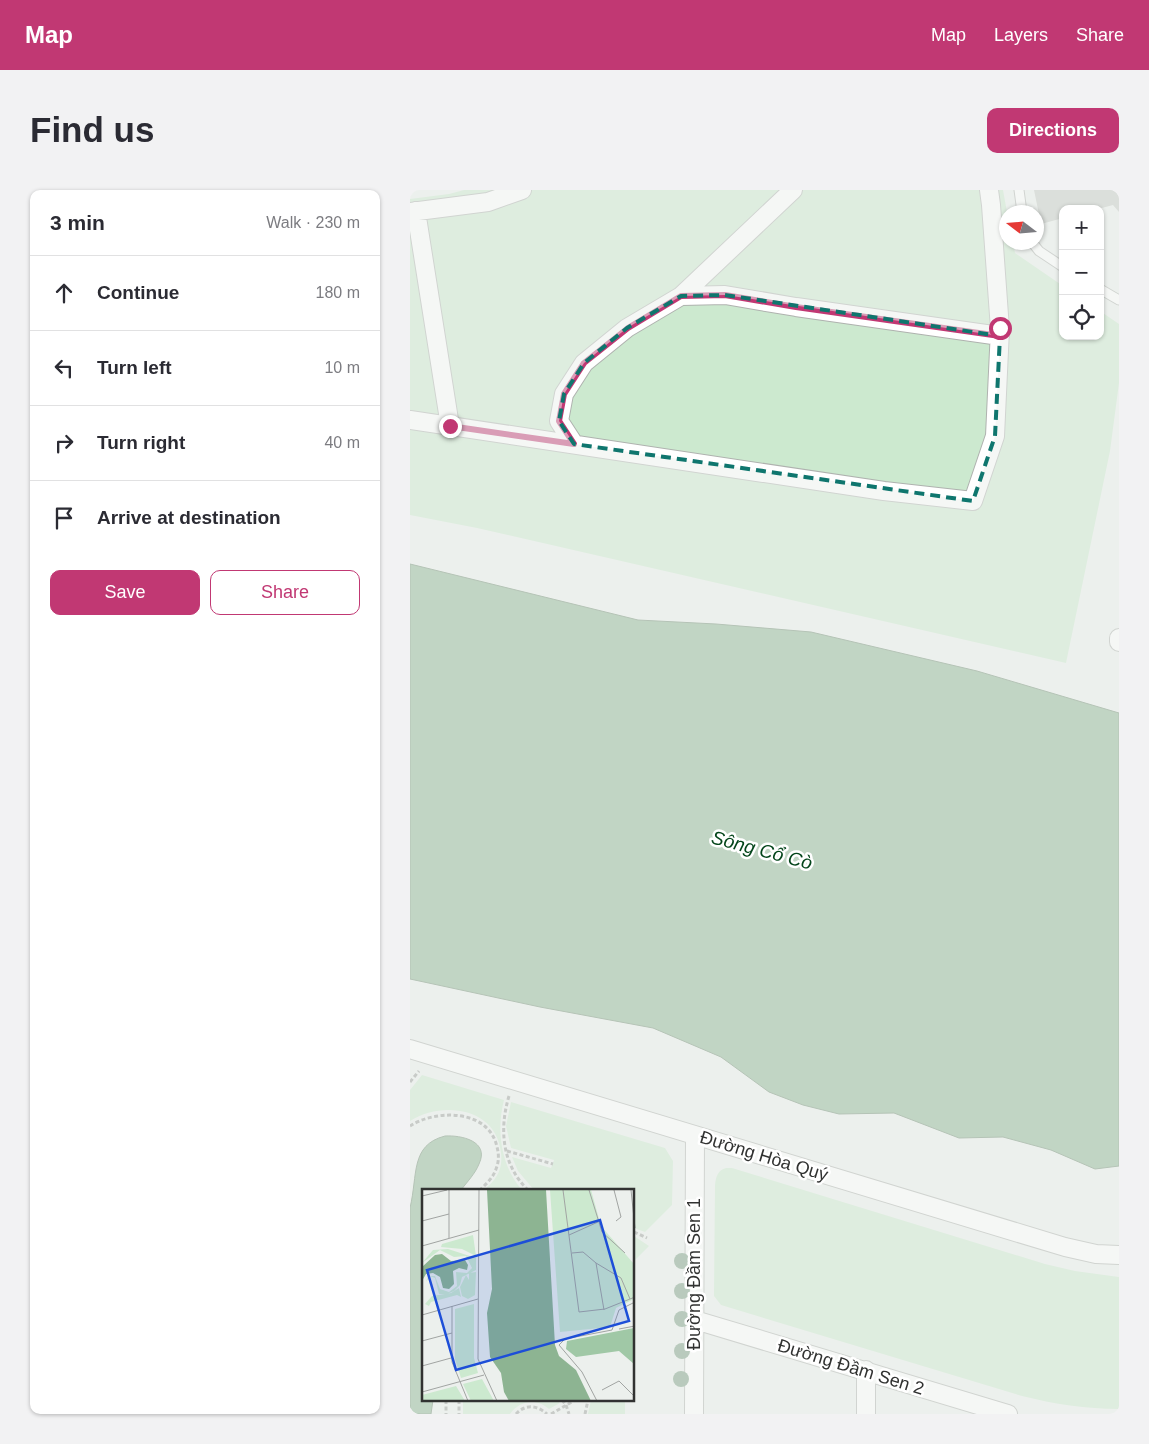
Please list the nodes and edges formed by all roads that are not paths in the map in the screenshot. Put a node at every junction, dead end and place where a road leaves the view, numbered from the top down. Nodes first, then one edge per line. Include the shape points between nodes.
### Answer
1 (522, 190) edge
2 (793, 190) edge
3 (989, 190) edge
4 (1019, 190) edge
5 (1021, 205) edge
6 (413, 212) edge
7 (1038, 250) edge
8 (1059, 264) edge
9 (1104, 291) edge
10 (681, 296) junction
11 (1119, 300) edge
12 (1000, 336) junction
13 (410, 420) edge
14 (450, 426) junction
15 (574, 444) junction
16 (1119, 638) edge
17 (1119, 642) edge
18 (410, 1049) edge
19 (695, 1135) junction
20 (1119, 1255) edge
21 (694, 1320) junction
22 (866, 1370) junction
23 (694, 1414) edge
24 (866, 1414) edge
25 (1008, 1414) edge

1 - 6 street via 488,202
2 - 10 street
3 - 12 street
4 - 5 lane
6 - 14 street
7 - 8 lane
9 - 11 lane
10 - 12 street via 725,295
10 - 15 street via 628,328 584,363 564,394 559,421
12 - 15 street via 995,436 973,501
13 - 14 street
14 - 15 street
16 - 17 street
18 - 19 street, Đường Hòa Quý
19 - 20 street, Đường Hòa Quý via 1065,1246 1096,1254
19 - 21 street, Đường Đầm Sen 1
21 - 22 street, Đường Đầm Sen 2
21 - 23 street, Đường Đầm Sen 1
22 - 24 street
22 - 25 street, Đường Đầm Sen 2

